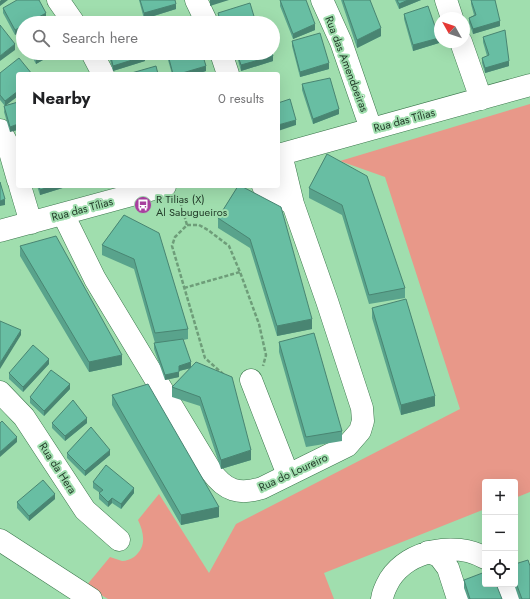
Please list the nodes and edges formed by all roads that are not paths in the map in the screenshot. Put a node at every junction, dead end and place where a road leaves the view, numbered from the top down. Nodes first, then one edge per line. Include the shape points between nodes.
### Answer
1 (58, 0) edge
2 (196, 0) edge
3 (322, 0) edge
4 (446, 0) edge
5 (450, 12) edge
6 (69, 16) edge
7 (204, 16) edge
8 (463, 48) edge
9 (96, 60) edge
10 (223, 60) edge
11 (102, 72) edge
12 (227, 72) edge
13 (530, 85) edge
14 (480, 99) junction
15 (371, 129) junction
16 (0, 130) edge
17 (280, 154) edge
18 (16, 173) edge
19 (21, 188) edge
20 (266, 188) edge
21 (140, 189) edge
22 (171, 190) edge
23 (294, 204) junction
24 (63, 214) junction
25 (31, 223) junction
26 (0, 231) edge
27 (251, 380) road end
28 (0, 392) edge
29 (288, 475) junction
30 (0, 540) edge
31 (119, 540) dead end
32 (428, 552) junction
33 (482, 556) edge
34 (508, 587) edge
35 (91, 599) edge
36 (382, 599) edge
37 (458, 599) edge
38 (511, 599) edge

1 - 6 street
2 - 7 street
3 - 15 street, Rua das Amendoeiras via 341,42
4 - 5 street
8 - 14 street
9 - 11 street
10 - 12 street
13 - 14 street, Rua das Tílias
14 - 15 street, Rua das Tílias
15 - 17 street, Rua das Tílias
16 - 18 street via 8,145
17 - 23 street, Rua do Loureiro
19 - 25 street
20 - 23 street
21 - 22 street, Rua das Tílias
21 - 24 street, Rua das Tílias
23 - 29 street, Rua do Loureiro via 362,408 363,421 360,431 348,446
24 - 25 street, Rua das Tílias
24 - 29 street, Rua do Loureiro via 95,279 218,481 226,487 248,492
25 - 26 street, Rua das Tílias
27 - 29 street
28 - 31 street, Rua da Hera via 24,416 85,510
30 - 35 street
32 - 33 street via 448,549
32 - 36 street via 406,562 394,574 382,592
32 - 37 street via 439,556 448,568
34 - 38 street

